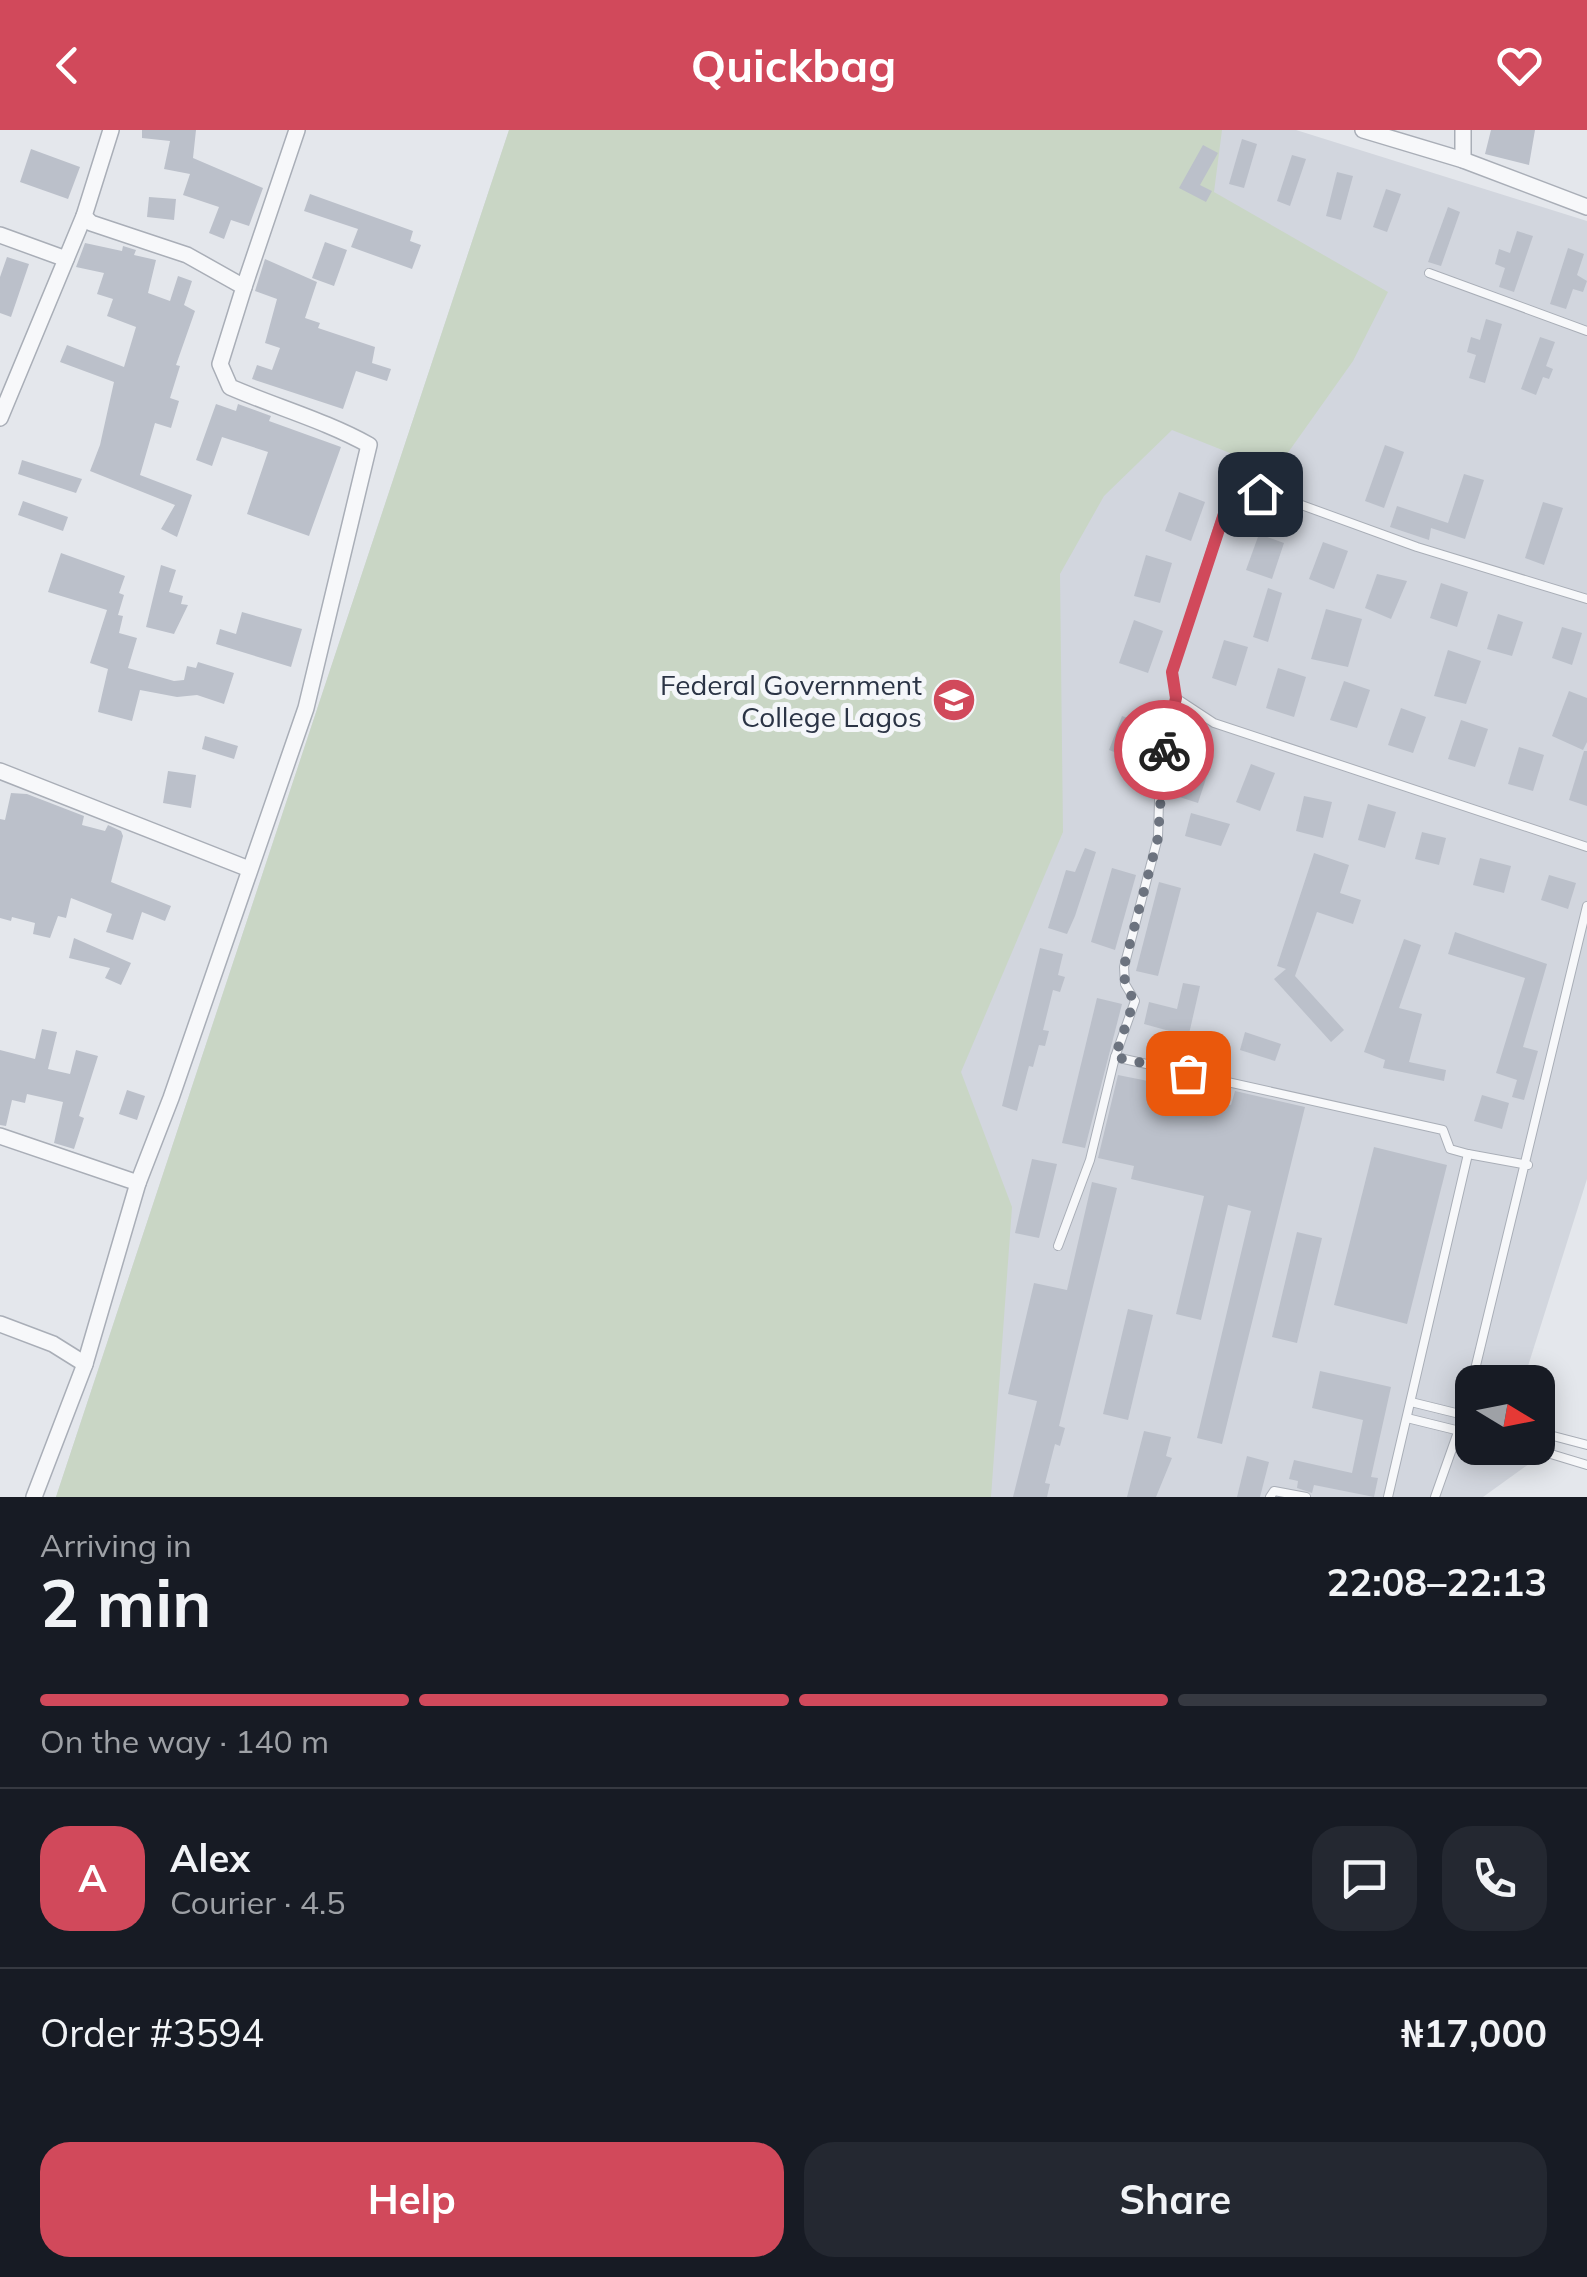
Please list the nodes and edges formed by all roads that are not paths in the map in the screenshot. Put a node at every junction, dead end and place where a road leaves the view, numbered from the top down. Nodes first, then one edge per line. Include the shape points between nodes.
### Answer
1 (110, 130) edge
2 (297, 130) edge
3 (1364, 130) edge
4 (1463, 130) edge
5 (1463, 160) junction
6 (1587, 206) edge
7 (84, 216) junction
8 (0, 235) edge
9 (66, 259) junction
10 (1429, 273) dead end
11 (244, 288) junction
12 (1587, 332) edge
13 (0, 418) edge
14 (1587, 599) edge
15 (1176, 698) junction
16 (0, 771) edge
17 (1587, 848) edge
18 (249, 869) junction
19 (1587, 906) edge
20 (1115, 1057) junction
21 (0, 1136) edge
22 (1468, 1154) junction
23 (1528, 1165) junction
24 (138, 1183) junction
25 (1058, 1246) dead end
26 (0, 1324) edge
27 (85, 1364) junction
28 (1480, 1365) edge
29 (1411, 1402) junction
30 (1455, 1413) edge
31 (1408, 1418) junction
32 (1455, 1429) edge
33 (1555, 1437) edge
34 (1455, 1443) edge
35 (1587, 1445) edge
36 (1555, 1455) edge
37 (1587, 1465) edge
38 (34, 1497) edge
39 (1270, 1497) edge
40 (1306, 1497) edge
41 (1388, 1497) edge
42 (1434, 1497) edge

1 - 7 street
2 - 11 street
3 - 5 street
4 - 5 street
5 - 6 street
7 - 9 street
7 - 11 street via 187,255
8 - 9 street
9 - 13 street
10 - 12 lane
11 - 18 street via 220,364 230,387 369,445 306,708
14 - 15 lane via 1285,499 1244,496 1224,514 1209,557 1172,672
15 - 17 lane via 1214,723
15 - 20 lane via 1160,764 1158,838 1124,966 1134,1001
16 - 18 street
18 - 24 street
19 - 23 lane
20 - 22 lane via 1443,1130 1450,1149
20 - 25 lane via 1090,1160
21 - 24 street
22 - 23 lane
22 - 29 lane
23 - 28 lane
24 - 27 street
26 - 27 street
27 - 38 street
29 - 30 lane
29 - 31 lane
31 - 32 lane
31 - 41 lane
33 - 35 lane
34 - 42 lane
36 - 37 lane
39 - 40 lane via 1274,1490

